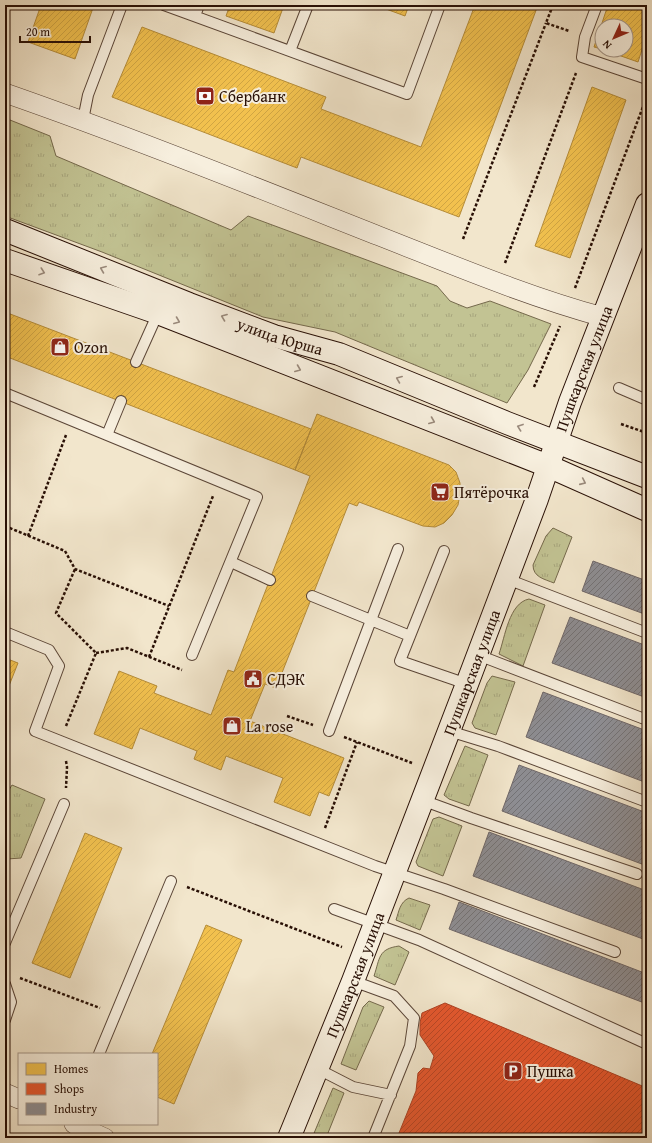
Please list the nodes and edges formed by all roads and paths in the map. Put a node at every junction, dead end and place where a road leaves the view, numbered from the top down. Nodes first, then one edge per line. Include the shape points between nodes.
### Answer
1 (122, 5) edge
2 (164, 5) edge
3 (199, 5) edge
4 (308, 5) edge
5 (440, 5) edge
6 (553, 5) edge
7 (597, 5) edge
8 (195, 16) junction
9 (546, 23) junction
10 (585, 37) junction
11 (290, 51) junction
12 (582, 57) junction
13 (647, 79) edge
14 (5, 93) edge
15 (647, 95) edge
16 (83, 120) junction
17 (647, 204) edge
18 (5, 230) edge
19 (463, 239) dead end
20 (5, 260) edge
21 (498, 281) junction
22 (162, 304) junction
23 (568, 307) junction
24 (602, 317) junction
25 (136, 362) dead end
26 (534, 387) dead end
27 (619, 388) dead end
28 (5, 393) edge
29 (647, 400) edge
30 (120, 401) dead end
31 (72, 421) junction
32 (621, 424) dead end
33 (647, 433) edge
34 (107, 435) junction
35 (557, 440) junction
36 (548, 466) junction
37 (647, 477) edge
38 (219, 481) junction
39 (647, 510) edge
40 (5, 526) edge
41 (28, 536) junction
42 (398, 549) dead end
43 (444, 551) dead end
44 (231, 562) junction
45 (76, 569) junction
46 (507, 579) junction
47 (270, 580) dead end
48 (312, 596) dead end
49 (169, 606) junction
50 (371, 620) junction
51 (5, 632) edge
52 (647, 633) edge
53 (410, 636) junction
54 (96, 653) junction
55 (192, 655) joint
56 (478, 655) junction
57 (149, 657) junction
58 (467, 684) junction
59 (287, 716) dead end
60 (647, 720) edge
61 (329, 731) junction
62 (449, 731) junction
63 (60, 741) junction
64 (357, 742) junction
65 (433, 771) junction
66 (422, 800) junction
67 (647, 802) edge
68 (64, 804) joint
69 (319, 844) junction
70 (394, 873) junction
71 (637, 874) dead end
72 (171, 881) joint
73 (334, 909) dead end
74 (374, 925) junction
75 (5, 943) edge
76 (343, 948) dead end
77 (615, 952) dead end
78 (12, 975) dead end
79 (352, 981) junction
80 (5, 984) edge
81 (116, 1014) junction
82 (5, 1020) edge
83 (647, 1044) edge
84 (99, 1053) edge
85 (316, 1068) junction
86 (5, 1093) edge
87 (390, 1095) junction
88 (18, 1100) edge
89 (83, 1129) edge
90 (105, 1138) edge
91 (289, 1138) edge
92 (373, 1138) edge

1 - 16 lane via 88,94
2 - 8 lane
3 - 8 lane
4 - 11 lane
5 - 11 lane via 407,94
6 - 9 path
7 - 10 lane
8 - 11 lane
9 - 10 path
9 - 19 path
10 - 12 lane
12 - 13 lane
12 - 21 path
14 - 16 street
15 - 23 path
16 - 21 street
17 - 24 main road, Пушкарская улица
22 -> 18 main road, улица Юрша
20 -> 22 main road, улица Юрша
21 - 23 street
22 - 25 lane
35 -> 22 main road, улица Юрша via 500,420 339,354
22 -> 36 main road, улица Юрша
23 - 24 street
23 - 26 path
24 - 35 main road, Пушкарская улица
27 - 29 lane
28 - 31 lane
30 - 34 lane
31 - 34 lane
31 - 41 path
32 - 33 path
34 - 38 lane
35 - 36 main road, Пушкарская улица
35 - 37 main road, улица Юрша
36 -> 39 main road, улица Юрша
36 - 46 main road, Пушкарская улица
38 - 44 lane via 257,497
38 - 49 path
40 - 41 path
41 - 45 path via 65,551
42 - 50 lane
43 - 53 lane
44 - 47 lane
44 - 55 lane
45 - 49 path
45 - 54 path via 56,613
46 - 52 lane
46 - 56 main road, Пушкарская улица
48 - 50 lane
49 - 57 path
50 - 53 lane
50 - 61 lane
51 - 63 lane via 49,650 59,666 35,731
53 - 58 lane via 400,661
54 - 57 path via 127,648
54 - 63 path
55 - 57 path via 185,671
56 - 58 main road, Пушкарская улица
56 - 60 lane
58 - 62 main road, Пушкарская улица
59 - 61 path
61 - 64 path
62 - 65 main road, Пушкарская улица
62 - 67 lane via 498,746
63 - 68 path via 67,767
63 - 69 lane
64 - 65 path
64 - 69 path
65 - 66 main road, Пушкарская улица
66 - 70 main road, Пушкарская улица
66 - 71 lane
68 - 75 lane
69 - 70 lane
70 - 74 main road, Пушкарская улица
70 - 77 lane
72 - 76 path
72 - 81 lane
73 - 74 lane
74 - 79 main road, Пушкарская улица
74 - 83 lane via 419,940
78 - 81 path
79 - 85 main road, Пушкарская улица
79 - 87 lane via 394,996 414,1018 410,1046
80 - 82 lane via 11,1002
81 - 84 lane
85 - 87 lane via 353,1087
85 - 91 main road, Пушкарская улица
86 - 88 street
87 - 92 lane
89 - 90 street

